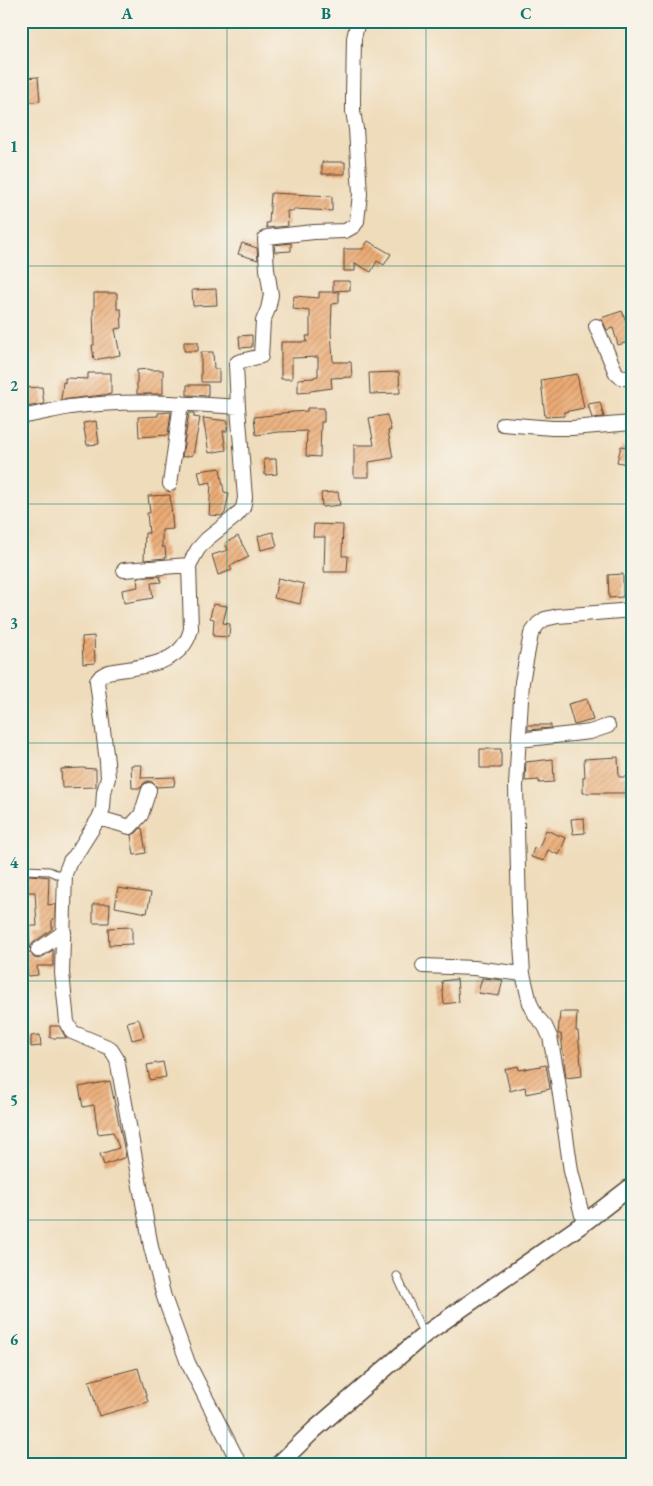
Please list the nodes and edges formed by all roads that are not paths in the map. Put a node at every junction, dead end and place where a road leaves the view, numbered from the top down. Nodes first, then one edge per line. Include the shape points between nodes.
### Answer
1 (358, 21) edge
2 (596, 326) dead end
3 (632, 378) edge
4 (181, 403) junction
5 (238, 407) junction
6 (21, 417) edge
7 (632, 423) edge
8 (503, 424) dead end
9 (170, 484) dead end
10 (189, 564) junction
11 (124, 570) dead end
12 (632, 610) edge
13 (608, 726) dead end
14 (519, 740) junction
15 (149, 790) dead end
16 (100, 818) junction
17 (24, 870) dead end
18 (65, 874) junction
19 (64, 932) junction
20 (38, 950) dead end
21 (423, 966) dead end
22 (523, 974) junction
23 (632, 1186) edge
24 (584, 1223) junction
25 (397, 1276) dead end
26 (424, 1335) junction
27 (240, 1465) edge
28 (278, 1465) edge

1 - 5 street via 354,38 353,97 360,194 357,221 345,231 265,239 270,303 263,321 261,356 236,364
2 - 3 street via 616,373 622,378
4 - 5 street
4 - 6 street via 111,403
4 - 9 street
5 - 10 street via 243,508 198,549
7 - 8 street via 572,428
10 - 11 street
10 - 16 street via 191,629 182,648 161,662 108,672 97,681 108,778
12 - 14 street via 558,616 538,624 531,634 522,682
13 - 14 street via 590,732
14 - 22 street via 517,850
15 - 16 street via 141,815 130,826
16 - 18 street via 70,861
17 - 18 lane
18 - 19 street
19 - 20 street
19 - 27 street via 62,973 67,1022 72,1032 110,1048 117,1059 151,1247 164,1297 188,1363
21 - 22 street
22 - 24 street via 530,1003 550,1037 571,1171
23 - 24 street
24 - 26 street
25 - 26 lane
26 - 28 street

